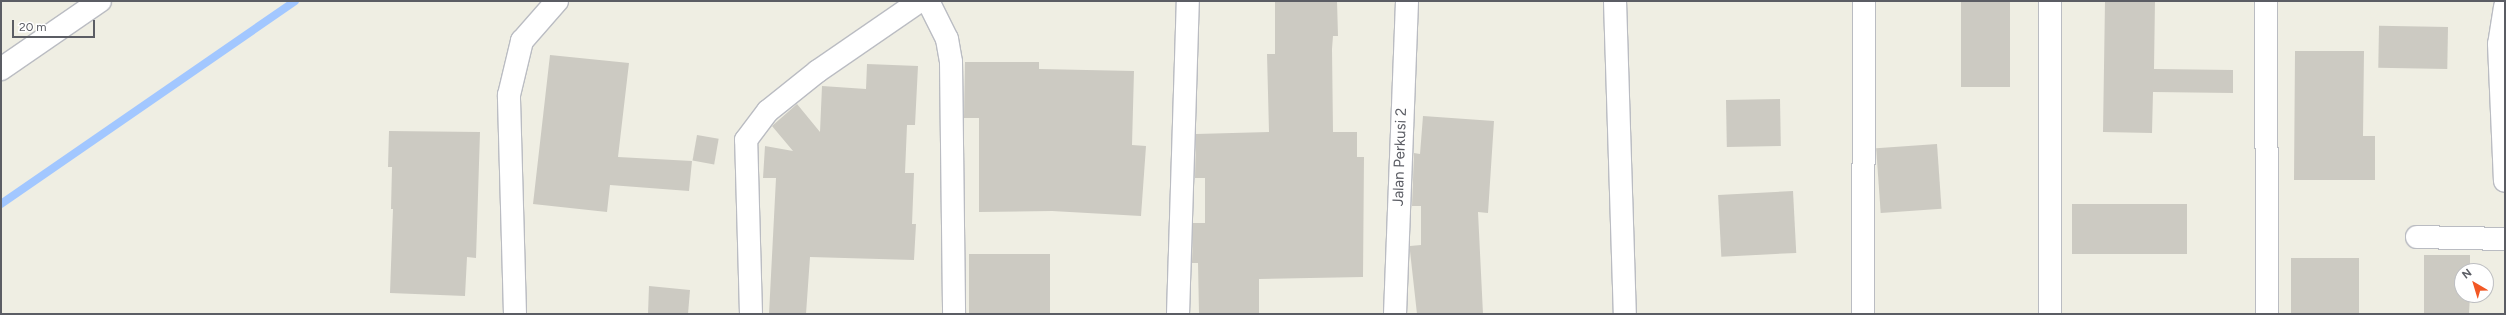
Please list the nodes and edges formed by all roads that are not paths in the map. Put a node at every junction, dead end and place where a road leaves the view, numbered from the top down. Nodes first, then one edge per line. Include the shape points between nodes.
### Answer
1 (100, 1) edge
2 (557, 1) edge
3 (920, 1) edge
4 (928, 1) edge
5 (1188, 1) edge
6 (1407, 1) edge
7 (1615, 1) edge
8 (1864, 1) edge
9 (2050, 1) edge
10 (2266, 1) edge
11 (2505, 7) edge
12 (1, 69) edge
13 (2505, 181) edge
14 (2417, 237) dead end
15 (2505, 239) edge
16 (515, 314) edge
17 (751, 314) edge
18 (954, 314) edge
19 (1178, 314) edge
20 (1395, 314) edge
21 (1625, 314) edge
22 (1863, 314) edge
23 (2050, 314) edge
24 (2267, 314) edge

1 - 12 street
2 - 16 street via 522,41 509,95
3 - 17 street via 818,71 768,111 746,140
4 - 18 street via 947,38 951,62
5 - 19 street
6 - 20 street, Jalan Perkusi 2
7 - 21 street
8 - 22 street
9 - 23 street
10 - 24 street
11 - 13 street via 2499,44
14 - 15 street

